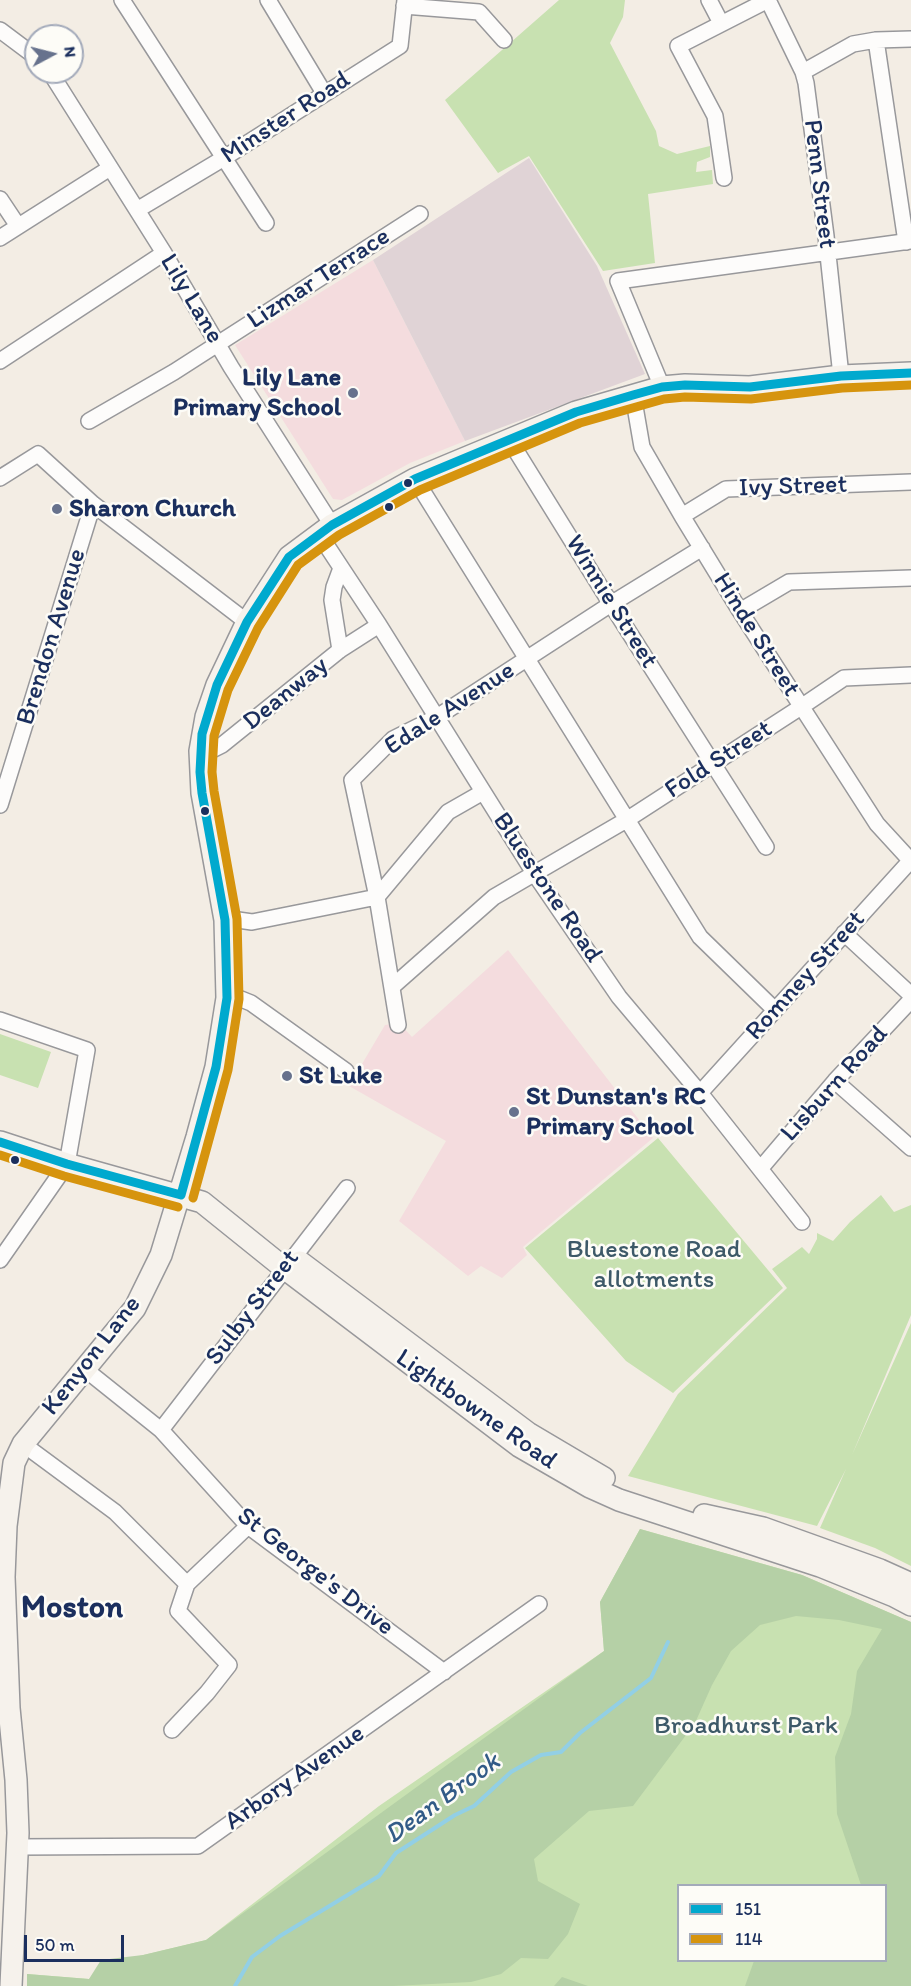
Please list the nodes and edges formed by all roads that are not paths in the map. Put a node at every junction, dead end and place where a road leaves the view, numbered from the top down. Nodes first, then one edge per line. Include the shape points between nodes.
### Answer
1 (122, 0) edge
2 (268, 0) edge
3 (709, 0) edge
4 (768, 0) edge
5 (404, 3) edge
6 (479, 6) edge
7 (721, 23) junction
8 (0, 30) edge
9 (911, 39) edge
10 (504, 40) dead end
11 (876, 40) junction
12 (24, 48) edge
13 (803, 72) junction
14 (58, 84) edge
15 (324, 93) junction
16 (224, 158) junction
17 (110, 168) junction
18 (724, 178) dead end
19 (0, 199) edge
20 (137, 210) junction
21 (420, 214) dead end
22 (266, 223) dead end
23 (18, 226) junction
24 (0, 238) edge
25 (908, 241) edge
26 (164, 253) junction
27 (828, 253) junction
28 (218, 344) junction
29 (3, 353) edge
30 (911, 374) edge
31 (841, 376) junction
32 (662, 387) junction
33 (633, 395) junction
34 (89, 421) dead end
35 (510, 441) junction
36 (0, 478) edge
37 (415, 479) junction
38 (911, 482) edge
39 (93, 504) junction
40 (682, 516) junction
41 (326, 529) junction
42 (702, 548) junction
43 (341, 568) junction
44 (911, 578) edge
45 (611, 604) junction
46 (740, 612) junction
47 (247, 622) junction
48 (379, 625) junction
49 (340, 650) junction
50 (527, 659) junction
51 (911, 675) edge
52 (801, 707) junction
53 (437, 717) junction
54 (200, 751) junction
55 (713, 763) junction
56 (483, 792) junction
57 (0, 805) edge
58 (628, 819) junction
59 (766, 847) dead end
60 (911, 860) edge
61 (534, 873) junction
62 (377, 897) junction
63 (225, 920) junction
64 (844, 933) junction
65 (392, 987) junction
66 (911, 995) edge
67 (227, 998) junction
68 (911, 1000) edge
69 (775, 1010) junction
70 (0, 1020) edge
71 (398, 1025) dead end
72 (346, 1071) dead end
73 (835, 1081) junction
74 (700, 1093) junction
75 (0, 1142) edge
76 (911, 1148) edge
77 (68, 1164) junction
78 (761, 1168) junction
79 (346, 1188) dead end
80 (181, 1195) junction
81 (802, 1222) dead end
82 (1, 1255) edge
83 (288, 1262) junction
84 (86, 1370) junction
85 (161, 1430) junction
86 (23, 1444) junction
87 (7, 1466) edge
88 (248, 1526) junction
89 (187, 1584) junction
90 (911, 1584) edge
91 (539, 1605) dead end
92 (911, 1605) edge
93 (444, 1672) junction
94 (5, 1708) edge
95 (172, 1730) dead end
96 (18, 1847) junction
97 (11, 1986) edge

1 - 16 street
2 - 15 street
3 - 7 street
4 - 7 street
4 - 13 street, Penn Street
5 - 6 street
5 - 15 street, Minster Road via 400,46
6 - 10 street
7 - 18 street via 678,46 715,116
8 - 12 street
9 - 11 street
11 - 13 street via 853,44
11 - 25 street
13 - 27 street, Penn Street
14 - 17 street, Lily Lane
15 - 16 street, Minster Road
16 - 20 street, Minster Road
16 - 22 street
17 - 20 street, Lily Lane
17 - 23 street
19 - 23 street
20 - 26 street, Lily Lane
21 - 28 street, Lizmar Terrace
23 - 24 street
25 - 27 street
26 - 28 street, Lily Lane
26 - 29 street
27 - 31 street, Penn Street
27 - 32 street via 618,281
28 - 34 street, Lizmar Terrace
28 - 41 street, Lily Lane
30 - 31 street, Kenyon Lane
31 - 32 street, Kenyon Lane via 750,387
32 - 33 street, Kenyon Lane
33 - 35 street, Kenyon Lane via 576,412
33 - 40 street, Hinde Street via 642,447
35 - 37 street, Kenyon Lane
35 - 45 street, Winnie Street
36 - 39 street via 38,454
37 - 41 street, Kenyon Lane
37 - 50 street
38 - 40 street, Ivy Street via 726,489
39 - 47 street
39 - 57 street, Brendon Avenue
40 - 42 street, Hinde Street
41 - 43 street, Bluestone Road
41 - 47 street, Kenyon Lane via 289,557
42 - 45 street, Edale Avenue
42 - 46 street, Hinde Street
43 - 48 street, Bluestone Road
43 - 49 street, Deanway via 332,600
44 - 46 street via 789,582
45 - 50 street, Edale Avenue
45 - 55 street, Winnie Street
46 - 52 street, Hinde Street
47 - 54 street, Kenyon Lane via 217,685
48 - 49 street, Deanway
48 - 53 street, Bluestone Road
49 - 54 street, Deanway via 222,746
50 - 53 street, Edale Avenue
50 - 58 street
51 - 52 street, Fold Street via 844,678
52 - 55 street, Fold Street
52 - 60 street, Hinde Street via 877,824
53 - 56 street, Bluestone Road
53 - 62 street, Edale Avenue via 393,739 352,780
54 - 63 street, Kenyon Lane via 202,793
55 - 58 street, Fold Street
55 - 59 street, Winnie Street
56 - 61 street, Bluestone Road
56 - 62 street via 448,812
58 - 61 street, Fold Street
58 - 69 street via 700,937
60 - 64 street, Romney Street
61 - 65 street, Fold Street via 494,897
61 - 74 street, Bluestone Road via 619,997
62 - 63 street via 252,922
62 - 65 street, Edale Avenue
63 - 67 street, Kenyon Lane
64 - 66 street
64 - 69 street, Romney Street
65 - 71 street, Edale Avenue
67 - 72 street via 251,1003
67 - 80 street, Kenyon Lane via 216,1067
68 - 73 street, Lisburn Road
69 - 74 street, Romney Street
70 - 77 street via 87,1050
73 - 76 street
73 - 78 street, Lisburn Road
74 - 78 street, Bluestone Road
75 - 77 street, Lightbowne Road
77 - 80 street, Lightbowne Road
77 - 82 street
78 - 81 street, Bluestone Road
79 - 83 street, Sulby Street
80 - 83 street, Lightbowne Road via 202,1202
80 - 84 street, Kenyon Lane via 161,1255 135,1308
83 - 85 street, Sulby Street
83 - 90 street, Lightbowne Road via 528,1433 607,1480 692,1512 763,1528
83 - 92 street, Lightbowne Road via 519,1446 590,1487 618,1500 820,1566
84 - 85 street, St George's Drive
84 - 86 street, Kenyon Lane
85 - 88 street, St George's Drive
86 - 87 street, Kenyon Lane
86 - 89 street via 115,1512
87 - 94 street, Kenyon Lane
88 - 89 street
88 - 93 street, St George's Drive
89 - 95 street via 178,1611 229,1665
91 - 93 street, Arbory Avenue
93 - 96 street, Arbory Avenue via 198,1846
94 - 96 street, Kenyon Lane via 16,1780
96 - 97 street, Kenyon Lane

